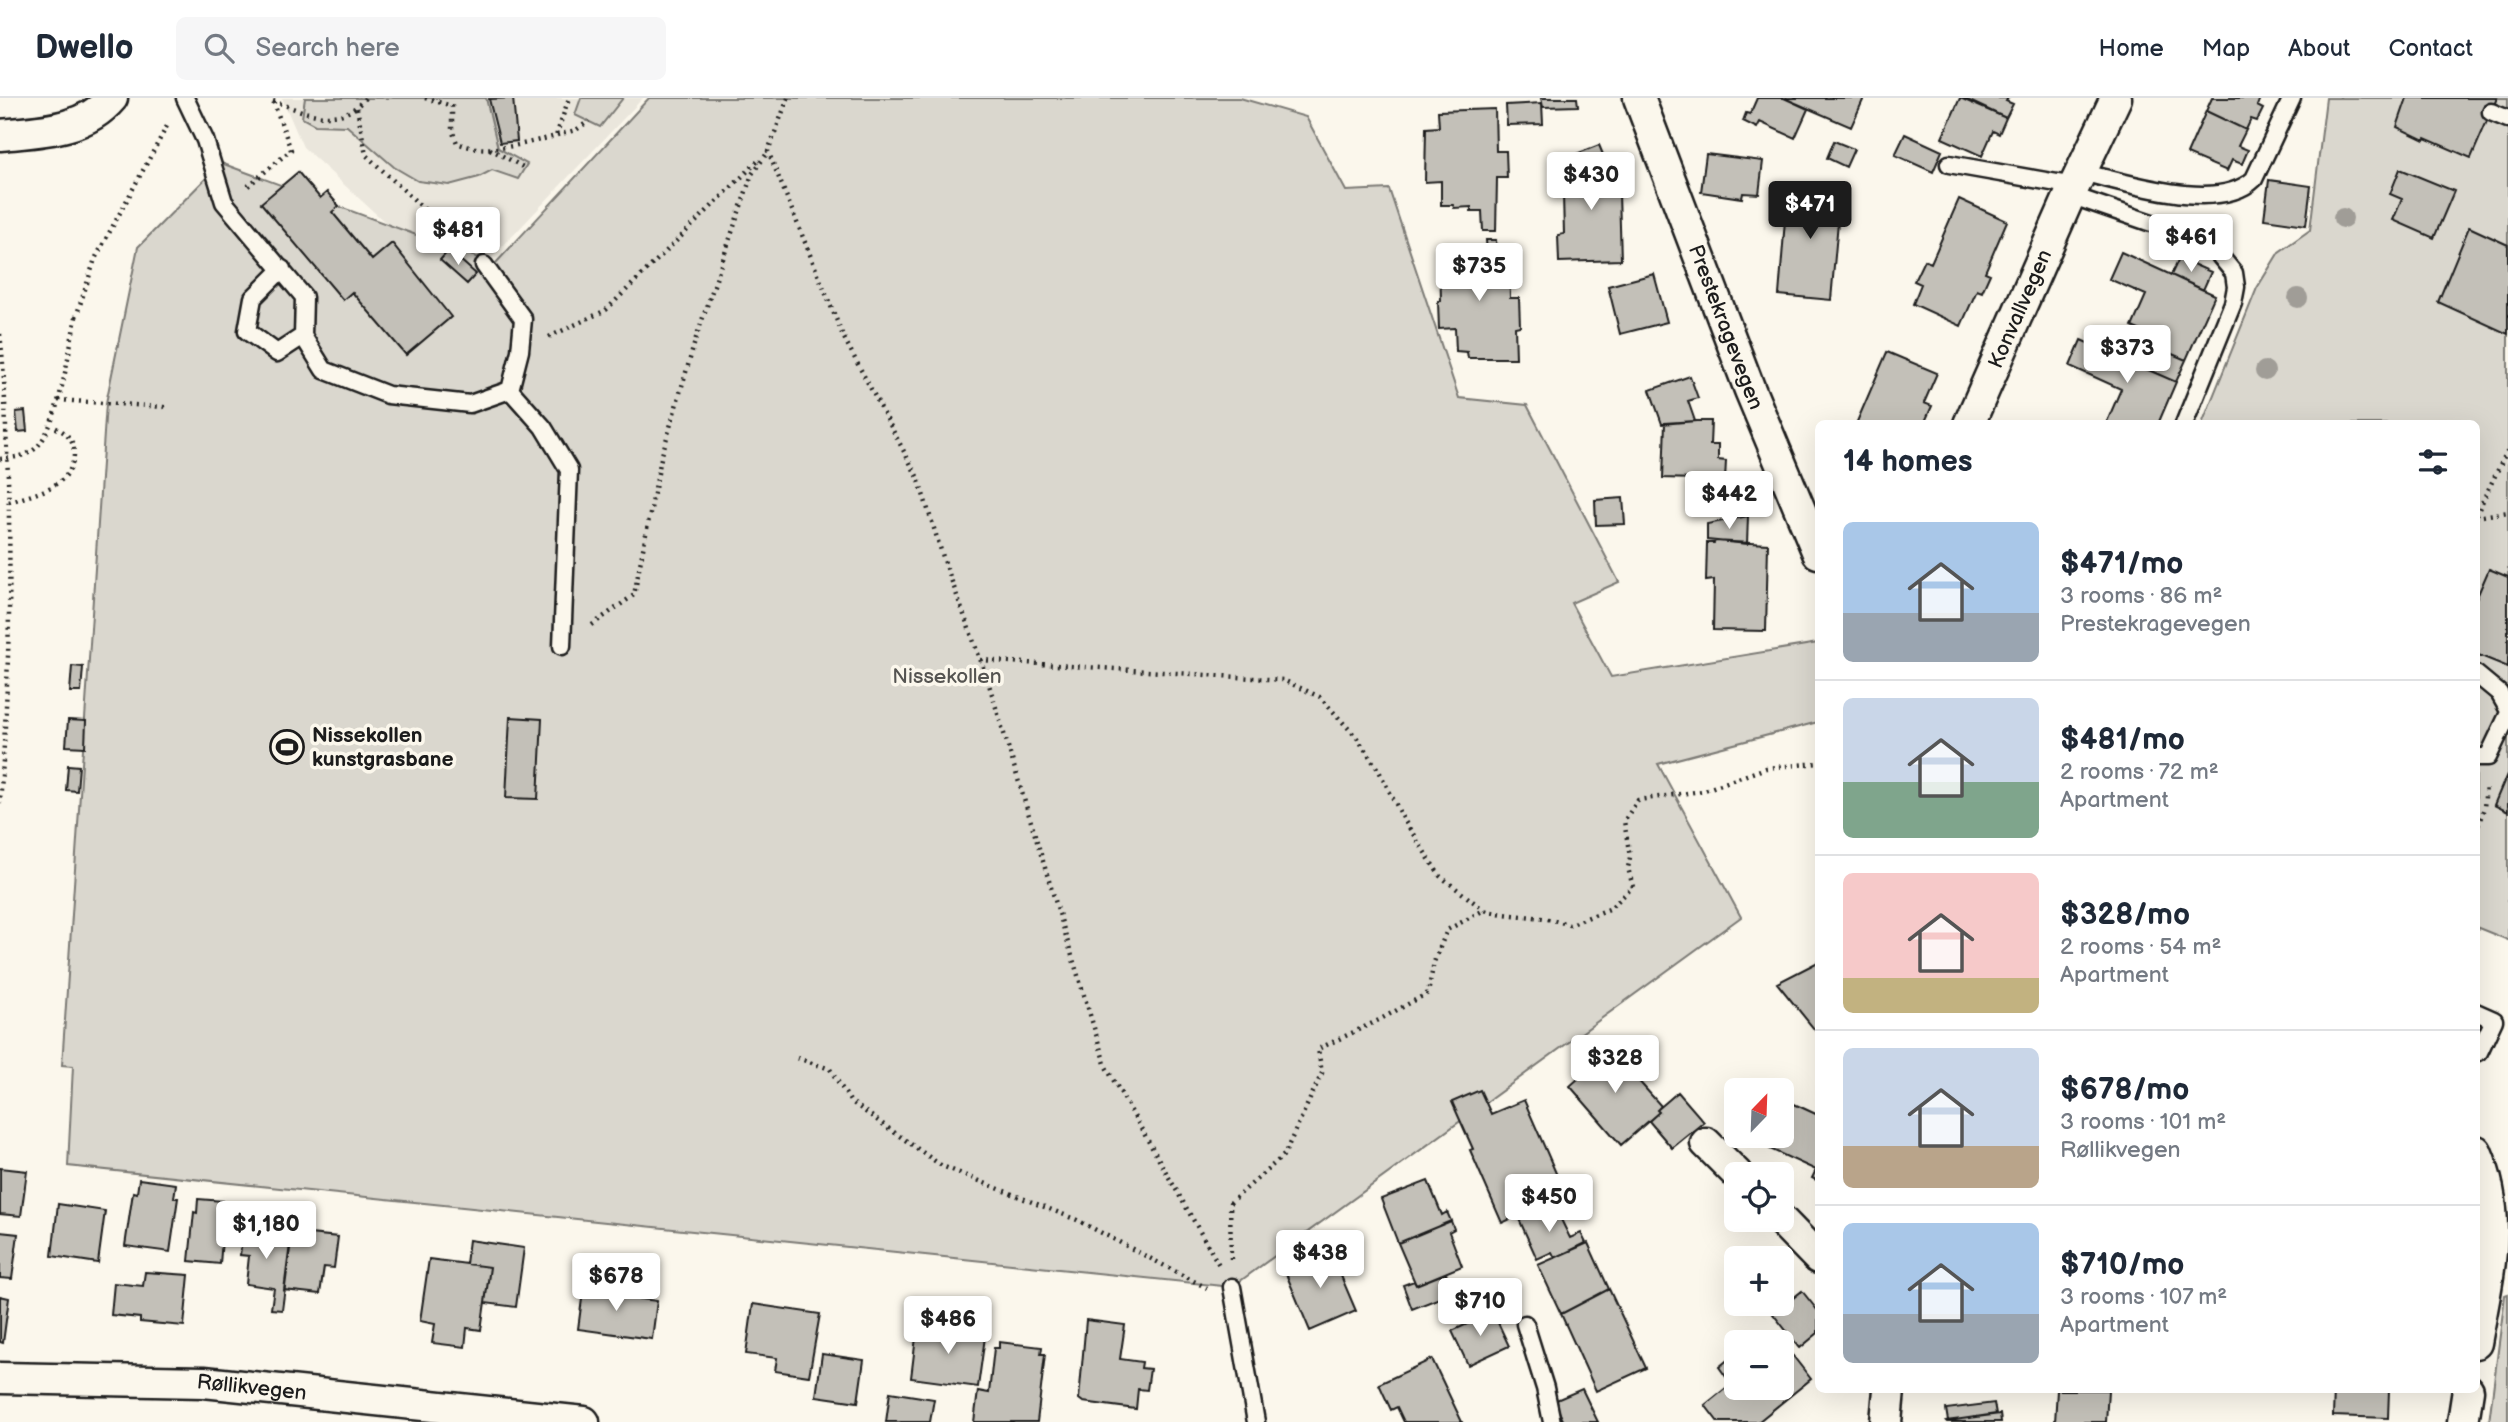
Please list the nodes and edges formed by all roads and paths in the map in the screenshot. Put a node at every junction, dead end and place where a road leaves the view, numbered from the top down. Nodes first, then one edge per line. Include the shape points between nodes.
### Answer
1 (112, 98) edge
2 (185, 98) edge
3 (365, 98) edge
4 (425, 98) edge
5 (569, 98) edge
6 (788, 98) edge
7 (1639, 98) edge
8 (2116, 98) edge
9 (2292, 98) edge
10 (272, 99) edge
11 (357, 108) junction
12 (2491, 112) dead end
13 (2508, 119) edge
14 (170, 120) dead end
15 (589, 121) dead end
16 (0, 135) edge
17 (556, 136) junction
18 (489, 148) junction
19 (768, 151) junction
20 (1949, 164) dead end
21 (525, 167) dead end
22 (2075, 184) junction
23 (244, 189) dead end
24 (484, 265) joint
25 (282, 269) junction
26 (0, 334) edge
27 (303, 336) junction
28 (520, 351) junction
29 (510, 390) junction
30 (58, 400) junction
31 (166, 412) dead end
32 (1971, 420) edge
33 (2185, 420) edge
34 (52, 426) junction
35 (2508, 449) edge
36 (0, 459) edge
37 (9, 502) junction
38 (2480, 508) edge
39 (2508, 512) edge
40 (2480, 516) edge
41 (1815, 545) edge
42 (562, 646) joint
43 (980, 660) junction
44 (2480, 677) edge
45 (2508, 709) edge
46 (2508, 715) edge
47 (2482, 757) edge
48 (1815, 763) edge
49 (0, 803) edge
50 (2480, 820) edge
51 (1484, 910) junction
52 (2480, 1014) edge
53 (2480, 1050) edge
54 (797, 1058) dead end
55 (1706, 1143) dead end
56 (1725, 1162) edge
57 (2480, 1163) edge
58 (1793, 1232) edge
59 (1815, 1255) edge
60 (1232, 1287) junction
61 (2480, 1320) edge
62 (1525, 1324) dead end
63 (0, 1378) edge
64 (1889, 1393) edge
65 (2467, 1393) edge
66 (584, 1422) edge
67 (1256, 1422) edge
68 (1552, 1422) edge
69 (1886, 1422) edge
70 (2462, 1422) edge

1 - 16 street via 80,122
2 - 25 lane via 205,140 224,202
3 - 11 path
4 - 18 path via 452,106 457,143
5 - 17 path
6 - 19 path
7 - 41 street, Prestekragevegen via 1750,390
8 - 22 street, Konvallvegen
9 - 22 lane via 2255,179 2233,193 2194,197
10 - 11 path via 325,118
10 - 23 path via 291,150
11 - 24 path via 366,155
12 - 13 lane
14 - 30 path, bridge via 95,259 76,317
15 - 17 path
17 - 18 path
18 - 21 path
19 - 28 path via 606,310
19 - 42 path via 752,174 696,338 661,458 634,595
19 - 43 path via 844,336 918,478
20 - 22 lane
22 - 32 street, Konvallvegen
22 - 33 lane via 2216,251 2234,273 2234,303
24 - 28 lane via 523,318
25 - 27 lane via 304,297
25 - 27 lane via 253,298 247,331 277,352
26 - 37 path
27 - 29 lane via 324,370 388,395 470,404
28 - 29 lane
29 - 42 lane via 543,427 569,470
30 - 31 path via 164,407
30 - 34 path, bridge
34 - 36 path, bridge via 33,451
34 - 37 path via 66,432 75,449 68,475 43,491
35 - 38 path
37 - 49 path via 10,627
39 - 40 path
43 - 51 path via 1283,680 1320,697 1358,739 1440,876
43 - 60 path via 1106,1067
44 - 45 lane
46 - 47 lane
47 - 50 path via 2484,808
48 - 51 path via 1766,768 1702,791 1638,800 1623,821 1633,887 1609,909 1569,925
51 - 60 path via 1447,930 1434,962 1429,992 1318,1048 1322,1073 1284,1155 1230,1203
52 - 53 lane via 2494,1020
54 - 60 path via 830,1069 850,1101 942,1166 1077,1220 1206,1289
55 - 56 street
57 - 61 street via 2494,1223
58 - 59 street
60 - 67 lane
62 - 68 lane
63 - 66 street, Røllikvegen via 204,1382
64 - 69 street
65 - 70 street

